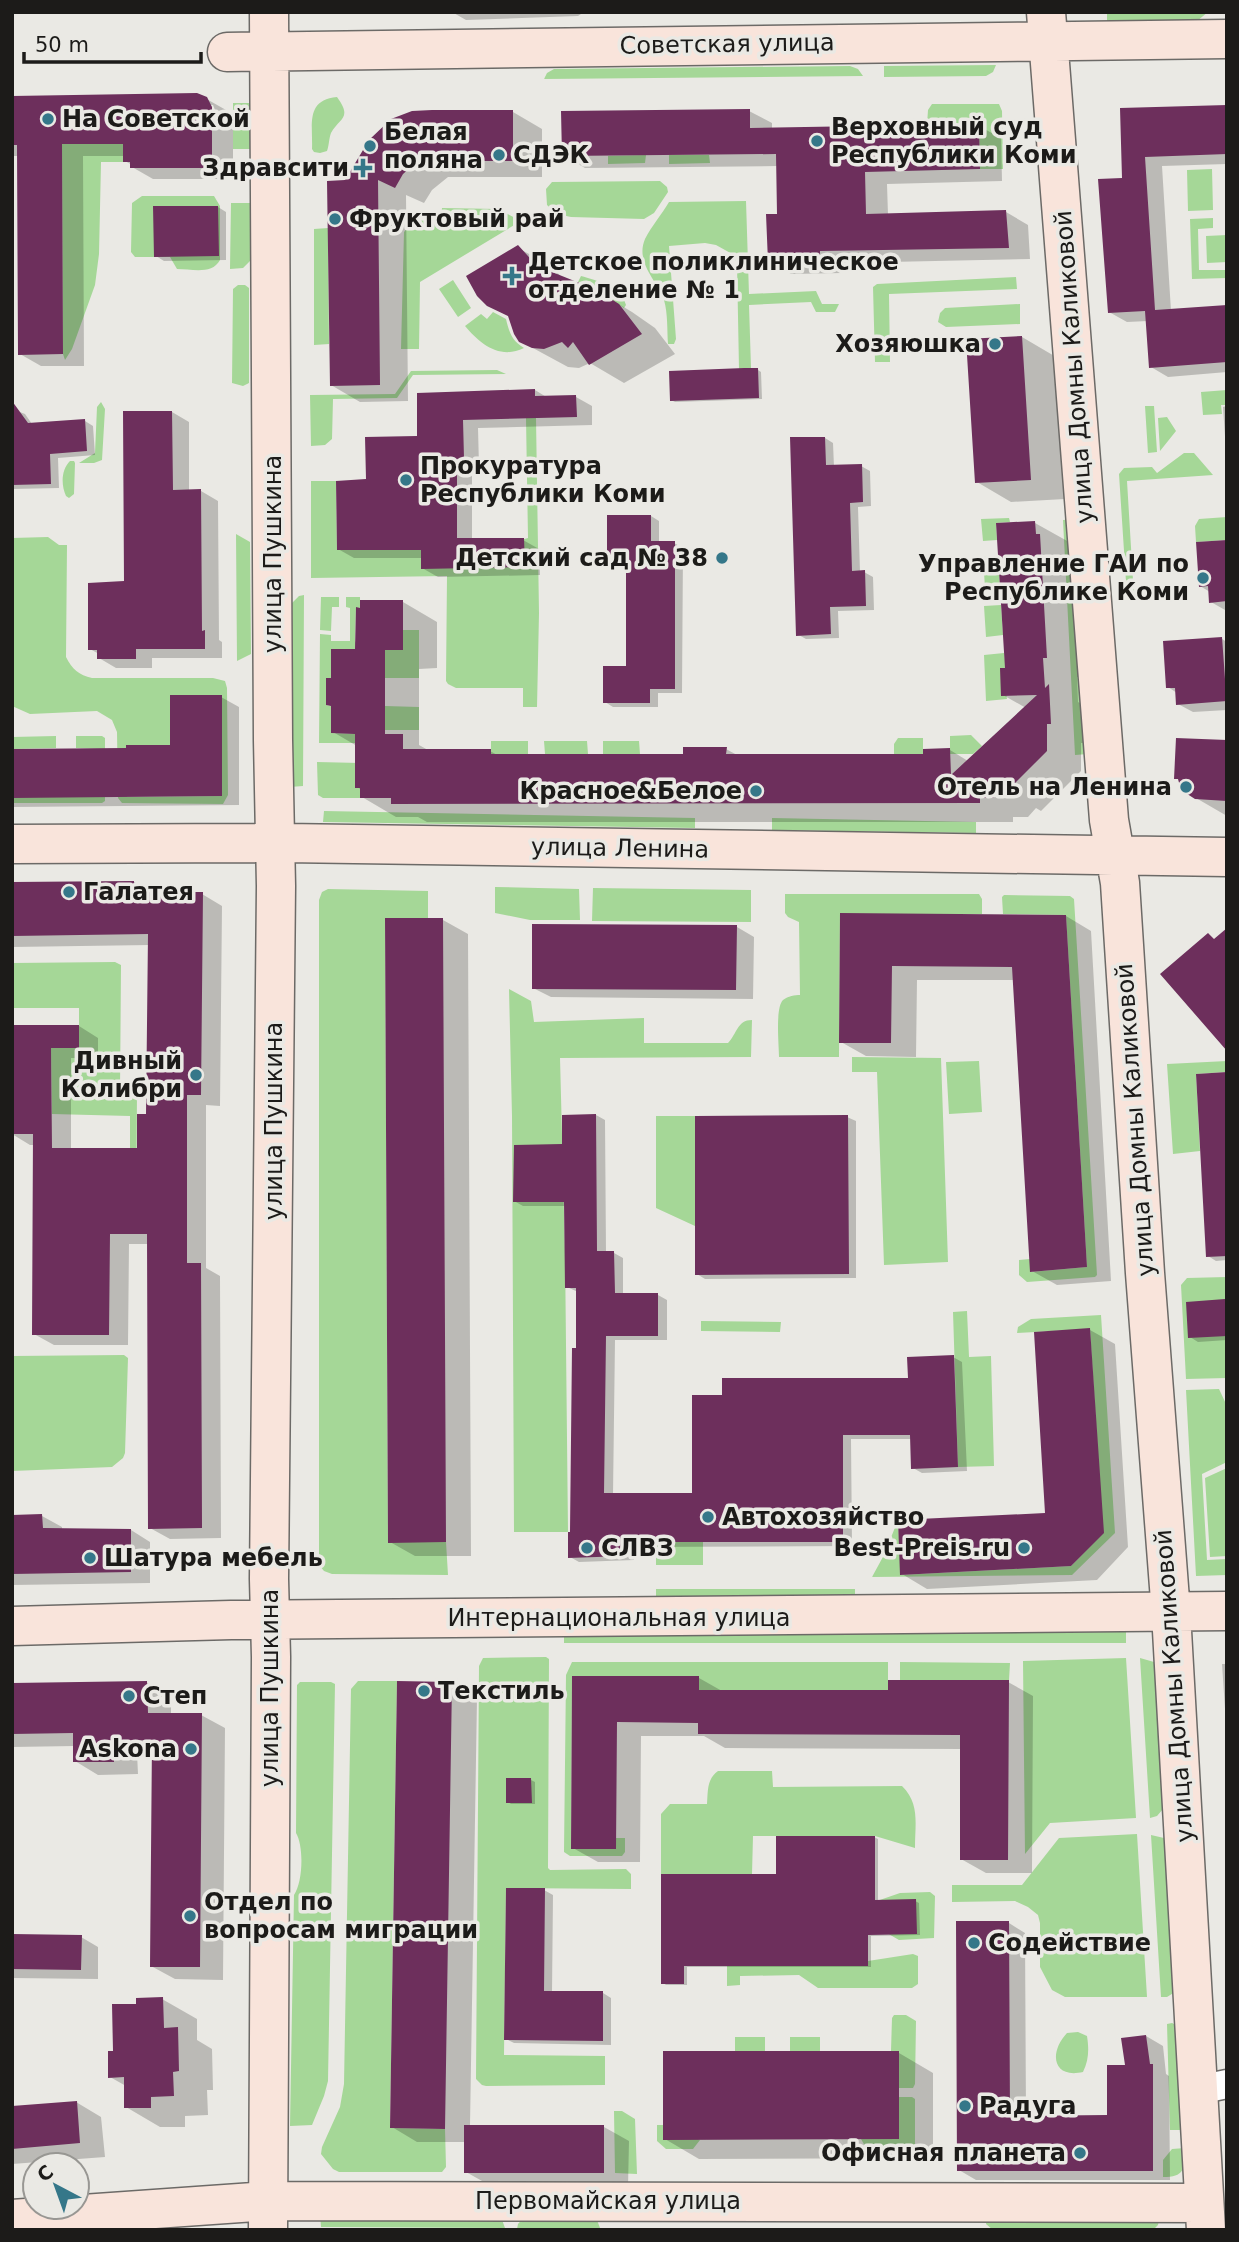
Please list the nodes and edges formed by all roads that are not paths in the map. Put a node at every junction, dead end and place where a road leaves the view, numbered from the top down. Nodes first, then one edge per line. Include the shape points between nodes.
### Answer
1 (269, 12) edge
2 (1047, 26) edge
3 (1227, 38) edge
4 (269, 50) junction
5 (227, 52) dead end
6 (276, 843) junction
7 (12, 844) edge
8 (1115, 856) junction
9 (1227, 857) edge
10 (1227, 1611) edge
11 (1171, 1613) junction
12 (270, 1620) junction
13 (12, 1626) edge
14 (1212, 2087) edge
15 (269, 2215) edge
16 (1205, 2216) edge
17 (12, 2219) edge

1 - 4 street, улица Пушкина
2 - 3 street, Советская улица
2 - 4 street, Советская улица
2 - 8 street, улица Домны Каликовой
4 - 5 street, Советская улица
4 - 6 street, улица Пушкина
6 - 7 street, улица Ленина
6 - 8 street, улица Ленина
6 - 12 street, улица Пушкина
8 - 9 street, улица Ленина
8 - 11 street, улица Домны Каликовой
10 - 11 street, Интернациональная улица
11 - 12 street, Интернациональная улица
11 - 14 street, улица Домны Каликовой
12 - 13 street, Интернациональная улица
12 - 15 street, улица Пушкина
14 - 16 street, улица Домны Каликовой
15 - 16 street, Первомайская улица
15 - 17 street, Первомайская улица

